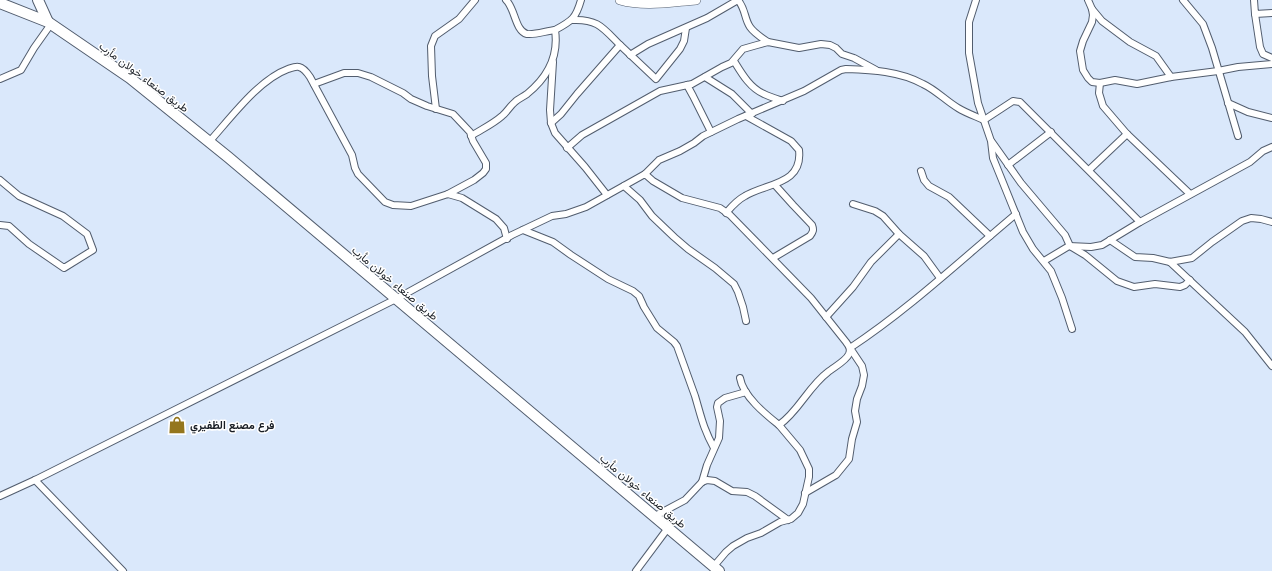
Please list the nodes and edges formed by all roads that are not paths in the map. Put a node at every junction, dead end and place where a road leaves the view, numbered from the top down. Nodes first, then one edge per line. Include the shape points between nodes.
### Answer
1 (38, 0) edge
2 (475, 0) edge
3 (506, 0) edge
4 (581, 0) edge
5 (620, 0) edge
6 (696, 0) edge
7 (976, 0) edge
8 (1088, 0) edge
9 (1183, 0) edge
10 (1254, 0) edge
11 (0, 3) edge
12 (1092, 9) junction
13 (1272, 13) edge
14 (1255, 14) junction
15 (573, 20) junction
16 (50, 23) junction
17 (686, 28) junction
18 (555, 30) junction
19 (768, 42) junction
20 (620, 45) junction
21 (630, 55) junction
22 (1272, 58) edge
23 (554, 60) junction
24 (734, 61) junction
25 (1272, 64) edge
26 (878, 71) junction
27 (1218, 71) junction
28 (705, 78) junction
29 (1171, 78) junction
30 (0, 79) edge
31 (656, 79) junction
32 (1100, 83) junction
33 (314, 84) junction
34 (687, 85) junction
35 (660, 91) junction
36 (783, 101) junction
37 (1228, 103) junction
38 (436, 109) junction
39 (749, 115) junction
40 (1272, 118) edge
41 (984, 120) junction
42 (551, 123) junction
43 (711, 132) junction
44 (1051, 132) junction
45 (1127, 134) junction
46 (471, 136) junction
47 (1238, 136) dead end
48 (991, 141) junction
49 (209, 142) junction
50 (1272, 147) edge
51 (567, 148) junction
52 (1008, 165) junction
53 (1089, 170) junction
54 (921, 171) dead end
55 (645, 174) junction
56 (0, 180) edge
57 (775, 185) junction
58 (624, 186) junction
59 (448, 194) junction
60 (1190, 194) junction
61 (607, 195) junction
62 (853, 204) dead end
63 (726, 213) junction
64 (1016, 214) junction
65 (1140, 222) junction
66 (1272, 222) edge
67 (0, 225) edge
68 (523, 230) junction
69 (899, 234) junction
70 (990, 236) junction
71 (507, 239) junction
72 (1110, 240) junction
73 (1070, 246) junction
74 (773, 258) junction
75 (1044, 262) junction
76 (1170, 262) junction
77 (940, 278) junction
78 (1190, 280) junction
79 (396, 299) junction
80 (826, 317) junction
81 (746, 321) dead end
82 (1072, 329) dead end
83 (850, 348) junction
84 (1272, 366) edge
85 (740, 378) dead end
86 (746, 392) junction
87 (779, 425) junction
88 (714, 448) junction
89 (35, 480) junction
90 (702, 482) junction
91 (805, 493) junction
92 (0, 496) edge
93 (654, 516) junction
94 (788, 520) junction
95 (668, 528) junction
96 (717, 569) edge
97 (123, 571) edge
98 (636, 571) edge

1 - 16 main road
2 - 38 street via 460,19 435,36 431,46
3 - 18 street via 513,9 522,31 527,34
4 - 15 street
5 - 6 street via 656,3
7 - 41 street via 969,22 968,39 974,83
8 - 12 street
9 - 27 street via 1203,24
10 - 14 street
11 - 16 main road, طريق صنعاء خولان مأرب
12 - 29 street via 1102,21 1130,42 1156,56
12 - 32 street via 1092,22 1080,51 1083,70 1088,78 1092,82
13 - 14 street
14 - 22 street via 1260,47 1263,54
15 - 18 street
15 - 20 street via 594,22 604,28
16 - 30 street via 22,70
16 - 49 main road, طريق صنعاء خولان مأرب via 130,78
17 - 19 street via 738,0 743,6 750,27
17 - 21 street via 648,44
17 - 31 street via 680,49
18 - 23 street
19 - 24 street via 743,49
19 - 26 street via 799,48 830,44 842,54
20 - 21 street
20 - 42 street
21 - 31 street
23 - 42 street
23 - 46 street via 544,77 527,94 516,101 502,116
24 - 28 street
24 - 36 street via 755,88
25 - 27 street
26 - 36 street via 841,70
26 - 41 street via 896,73 922,83 959,109
27 - 29 street
27 - 37 street
28 - 34 street
28 - 39 street via 732,94
29 - 32 street via 1137,84 1115,80
31 - 35 street
32 - 45 street via 1099,93 1103,106
33 - 38 street via 344,73 358,73
33 - 49 street via 299,67 283,71 253,93
33 - 59 street via 352,154 358,174 385,202 411,206
34 - 35 street
34 - 43 street
35 - 51 street via 582,136
36 - 39 street
37 - 40 street via 1248,112
37 - 47 street
38 - 46 street via 453,114
39 - 43 street
39 - 57 street via 791,141 799,150 798,165 790,176
41 - 44 street via 1016,101
41 - 48 street
42 - 51 street via 555,134
43 - 55 street via 680,151 658,160
44 - 52 street
44 - 53 street
45 - 53 street
45 - 60 street
46 - 59 street via 486,163 486,169 474,180
48 - 52 street
48 - 64 street via 996,165
49 - 79 main road, طريق صنعاء خولان مأرب
50 - 60 street via 1250,162
51 - 61 street
52 - 73 street via 1065,235
53 - 65 street
54 - 70 street via 929,186 948,196
55 - 58 street
55 - 63 street via 682,198 709,204
56 - 67 street via 19,196 63,216 87,234 93,250 64,268 29,244 9,226
57 - 63 street via 746,195
57 - 74 street via 814,228 810,236
58 - 61 street
58 - 81 street via 674,237 734,284
59 - 71 street via 462,198 496,219 504,228
60 - 65 street
61 - 68 street via 586,207 552,216
62 - 69 street via 883,216
63 - 74 street
64 - 70 street
64 - 75 street via 1023,232
65 - 72 street
66 - 76 street via 1250,218 1242,221 1192,258
68 - 71 street
68 - 88 street via 554,242 608,279 639,296 657,328 677,346 706,434
69 - 77 street via 924,256
69 - 80 street via 871,262
70 - 77 street
71 - 79 street
72 - 73 street via 1091,248
72 - 76 street via 1135,257
73 - 75 street
73 - 78 street via 1125,285 1134,287 1166,284 1180,287
74 - 80 street
75 - 82 street via 1051,271
76 - 78 street
77 - 83 street via 918,299
78 - 84 street via 1245,332
79 - 89 street
79 - 93 main road, طريق صنعاء خولان مأرب
80 - 83 street
83 - 87 street via 849,354 814,385 788,418
83 - 91 street via 862,366 864,375 857,399 857,422 849,459 836,475
85 - 86 street
86 - 87 street
86 - 88 street via 725,398 718,403 720,438
87 - 91 street via 800,450 809,469
88 - 90 street
89 - 92 street
89 - 97 street
90 - 93 street via 685,500
90 - 94 street via 714,481 732,492 747,492
91 - 94 street via 798,513
93 - 95 main road, طريق صنعاء خولان مأرب
94 - 96 street via 733,546 726,552
95 - 96 main road, طريق صنعاء خولان مأرب
95 - 98 street

